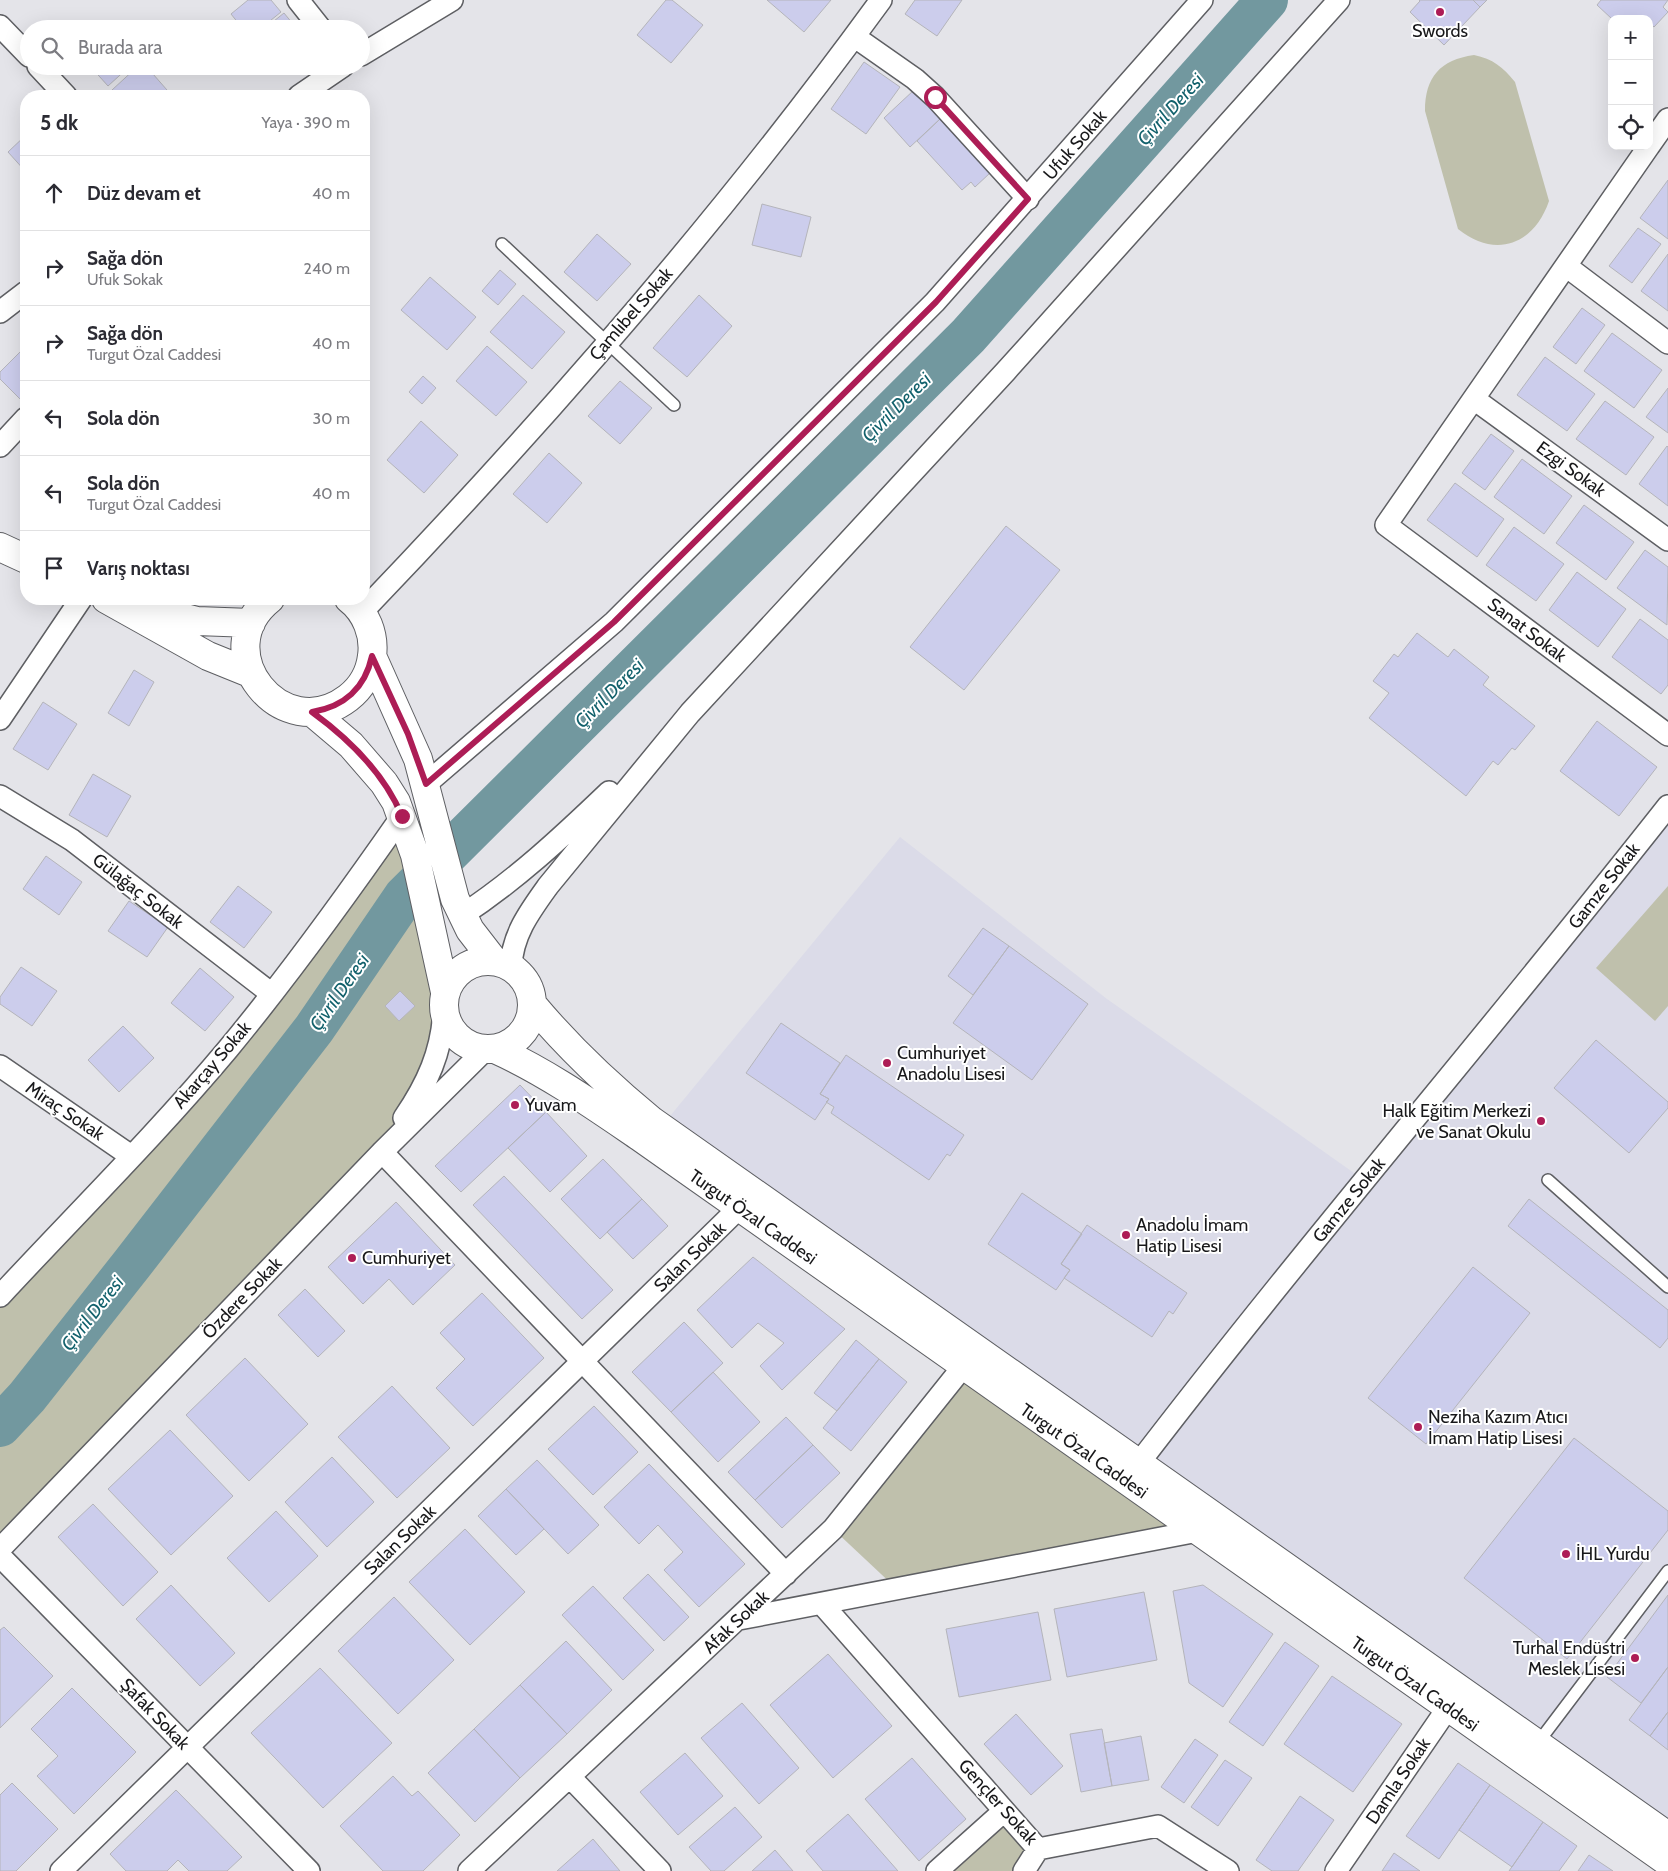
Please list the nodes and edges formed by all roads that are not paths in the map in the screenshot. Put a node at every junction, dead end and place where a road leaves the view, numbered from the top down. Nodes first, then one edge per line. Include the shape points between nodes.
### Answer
1 (298, 0) edge
2 (452, 0) edge
3 (881, 0) edge
4 (1202, 0) edge
5 (1339, 0) edge
6 (314, 20) edge
7 (0, 26) edge
8 (854, 37) junction
9 (20, 47) edge
10 (370, 50) edge
11 (46, 75) edge
12 (330, 75) edge
13 (60, 90) edge
14 (307, 90) edge
15 (1658, 138) edge
16 (1028, 199) junction
17 (502, 244) dead end
18 (1566, 266) junction
19 (20, 297) edge
20 (0, 312) edge
21 (1668, 343) edge
22 (606, 344) junction
23 (1474, 399) junction
24 (674, 405) dead end
25 (20, 424) edge
26 (0, 446) edge
27 (1668, 540) edge
28 (0, 547) edge
29 (20, 556) edge
30 (370, 592) edge
31 (77, 605) edge
32 (117, 605) edge
33 (135, 605) edge
34 (264, 605) edge
35 (356, 605) edge
36 (251, 623) junction
37 (372, 656) junction
38 (250, 673) junction
39 (312, 712) junction
40 (690, 713) junction
41 (0, 719) edge
42 (1668, 735) edge
43 (426, 784) junction
44 (0, 796) edge
45 (1668, 806) edge
46 (402, 816) junction
47 (458, 908) junction
48 (503, 964) junction
49 (272, 994) junction
50 (445, 1001) junction
51 (532, 1004) junction
52 (491, 1049) junction
53 (0, 1066) edge
54 (382, 1152) junction
55 (131, 1156) junction
56 (1548, 1180) dead end
57 (739, 1208) junction
58 (1668, 1287) edge
59 (0, 1296) edge
60 (970, 1358) junction
61 (583, 1361) junction
62 (1132, 1471) junction
63 (1198, 1531) junction
64 (0, 1549) edge
65 (0, 1556) edge
66 (1668, 1571) edge
67 (786, 1574) junction
68 (822, 1604) junction
69 (739, 1620) junction
70 (1454, 1699) junction
71 (1537, 1744) junction
72 (188, 1747) junction
73 (570, 1777) junction
74 (1004, 1811) junction
75 (1668, 1836) edge
76 (1038, 1849) junction
77 (1668, 1862) edge
78 (61, 1871) edge
79 (309, 1871) edge
80 (468, 1871) edge
81 (660, 1871) edge
82 (937, 1871) edge
83 (1024, 1871) edge
84 (1228, 1871) edge
85 (1336, 1871) edge

1 - 6 street
2 - 10 street
3 - 8 street, Çamlıbel Sokak
4 - 16 street, Ufuk Sokak
5 - 40 street via 1018,357
7 - 9 street
8 - 16 street via 914,78 935,97
8 - 22 street, Çamlıbel Sokak via 766,152
11 - 13 street
12 - 14 street
15 - 18 street
16 - 43 street, Ufuk Sokak via 936,302 614,622
17 - 22 lane
18 - 21 street
18 - 23 street
19 - 20 street
22 - 24 lane
22 - 30 street, Çamlıbel Sokak via 483,484
23 - 27 street, Ezgi Sokak
23 - 42 street, Sanat Sokak via 1386,525
25 - 26 street
28 - 29 street
31 - 41 street
32 - 38 street via 201,653
33 - 36 street via 188,619
34 - 36 street
35 - 37 street via 371,633
36 - 38 street via 246,648
37 - 39 street via 366,678 352,695 333,707
37 - 43 street via 408,734
38 - 39 street via 270,699 290,709
39 - 46 street via 370,765
40 - 47 street via 554,845 517,876
40 - 48 street via 548,886 530,911 512,953
43 - 47 street
44 - 49 street, Gülağaç Sokak via 72,840
45 - 62 street, Gamze Sokak
46 - 49 street, Akarçay Sokak
46 - 50 street via 428,910
47 - 48 street
48 - 50 street via 476,962 468,965 454,976
48 - 51 street via 524,979 532,995
49 - 55 street, Akarçay Sokak
50 - 52 street via 449,1027 454,1034 469,1045
50 - 54 street via 442,1038 434,1066
51 - 52 street via 525,1030 512,1042
51 - 60 street, Turgut Özal Caddesi via 613,1090
52 - 54 street, Özdere Sokak
52 - 57 street, Turgut Özal Caddesi via 522,1061 598,1108
53 - 55 street, Miraç Sokak
54 - 61 street
54 - 64 street, Özdere Sokak
55 - 59 street, Akarçay Sokak
56 - 58 lane
57 - 60 street, Turgut Özal Caddesi
57 - 61 street, Salan Sokak
60 - 62 street, Turgut Özal Caddesi
60 - 67 street, Afak Sokak via 833,1529
61 - 67 street
61 - 72 street, Salan Sokak
62 - 63 street, Turgut Özal Caddesi
62 - 70 street, Turgut Özal Caddesi
63 - 68 street
63 - 70 street, Turgut Özal Caddesi
65 - 72 street, Şafak Sokak
66 - 71 lane
67 - 69 street, Afak Sokak
68 - 69 street
68 - 74 street, Gençler Sokak
69 - 73 street, Afak Sokak
70 - 71 street, Turgut Özal Caddesi
70 - 77 street, Turgut Özal Caddesi
70 - 85 street, Damla Sokak
71 - 75 street, Turgut Özal Caddesi
72 - 78 street, Salan Sokak
72 - 79 street, Şafak Sokak
73 - 80 street, Afak Sokak
73 - 81 street
74 - 76 street, Gençler Sokak
74 - 82 street
76 - 83 street
76 - 84 street, Gençler Sokak via 1158,1826

